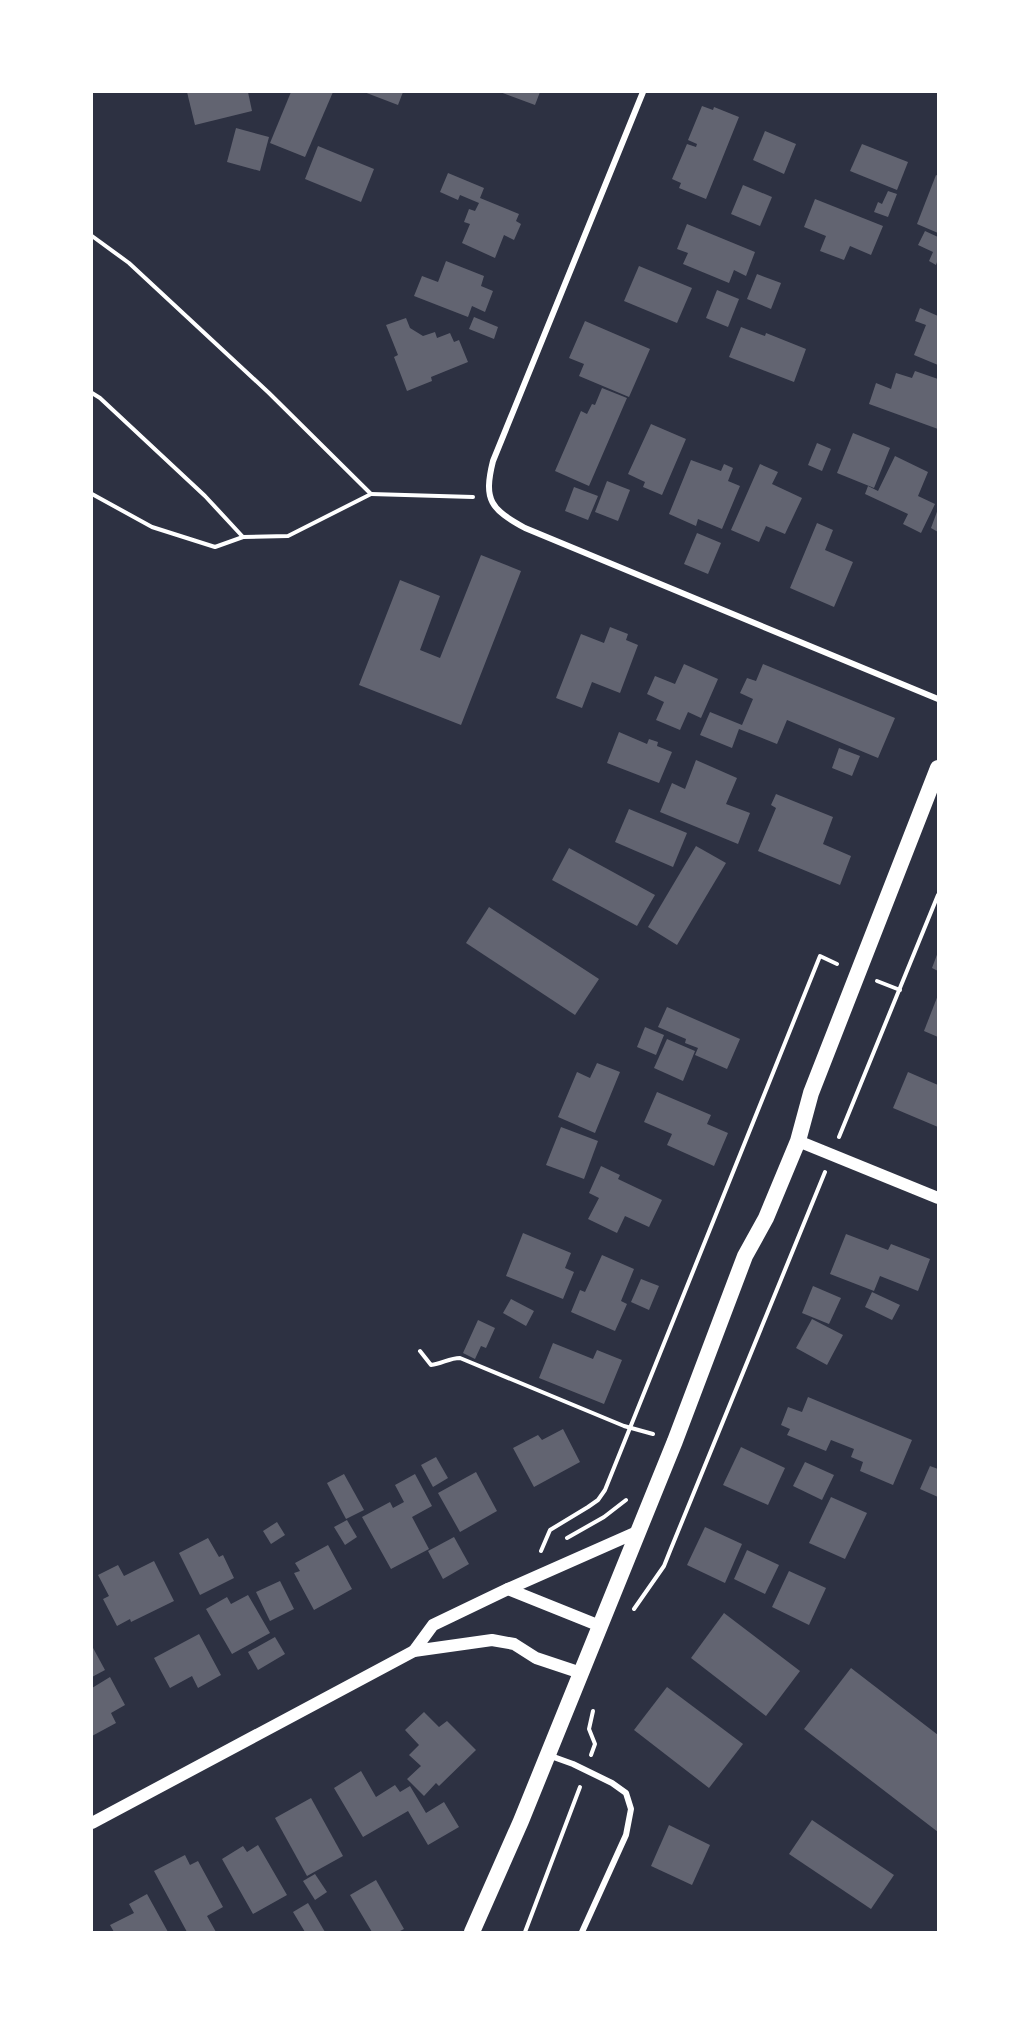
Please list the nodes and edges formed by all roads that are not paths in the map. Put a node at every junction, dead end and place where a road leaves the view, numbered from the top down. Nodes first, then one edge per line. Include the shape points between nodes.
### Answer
1 (643, 92) edge
2 (939, 699) edge
3 (939, 768) edge
4 (798, 1141) junction
5 (939, 1198) edge
6 (638, 1532) junction
7 (508, 1589) junction
8 (600, 1626) junction
9 (414, 1651) junction
10 (581, 1673) junction
11 (548, 1755) junction
12 (92, 1823) edge
13 (472, 1932) edge
14 (582, 1932) edge

1 - 2 street via 493,461 489,498 504,516 525,528
3 - 4 highway via 811,1093
4 - 5 main road
4 - 6 highway via 766,1218 745,1256
6 - 7 main road
6 - 8 highway
7 - 8 main road
7 - 9 main road via 432,1625
8 - 10 highway
9 - 10 main road via 492,1640 514,1644 536,1658
9 - 12 main road
10 - 11 highway
11 - 13 highway
11 - 14 street via 612,1783 626,1793 631,1809 626,1835

